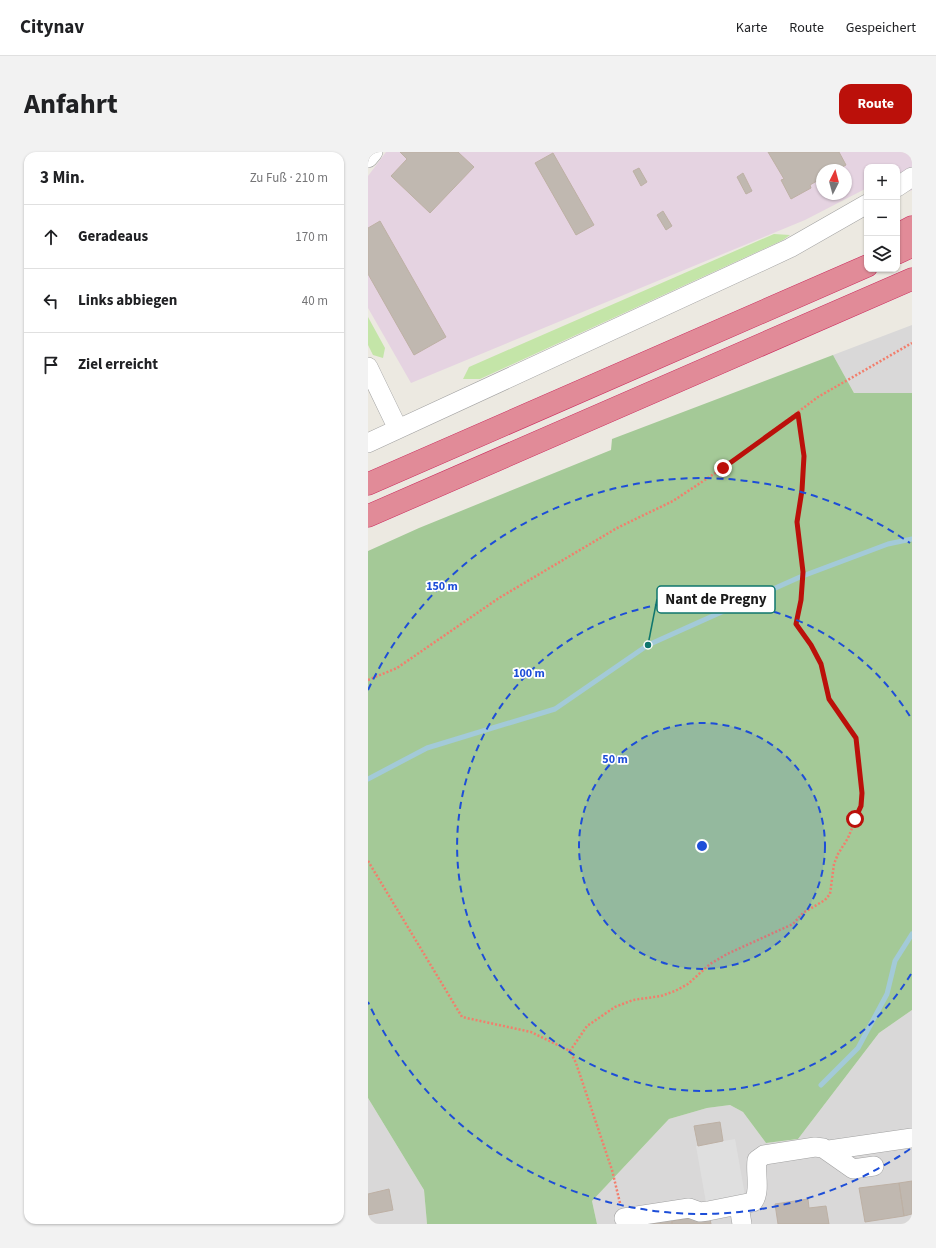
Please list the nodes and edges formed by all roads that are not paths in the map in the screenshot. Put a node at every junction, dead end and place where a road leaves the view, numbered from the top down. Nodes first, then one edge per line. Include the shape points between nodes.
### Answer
1 (373, 152) edge
2 (368, 158) edge
3 (864, 206) edge
4 (912, 227) edge
5 (900, 233) edge
6 (912, 246) edge
7 (900, 252) edge
8 (864, 254) edge
9 (864, 267) edge
10 (912, 279) edge
11 (912, 287) edge
12 (750, 316) junction
13 (820, 319) junction
14 (368, 367) edge
15 (398, 429) junction
16 (368, 443) edge
17 (368, 484) edge
18 (368, 516) edge
19 (912, 1138) edge
20 (912, 1150) edge
21 (835, 1155) junction
22 (874, 1166) dead end
23 (741, 1215) edge
24 (624, 1218) road end

1 - 2 street
3 - 15 street via 790,248
4 - 5 highway
6 - 7 highway
8 - 12 highway
9 - 12 highway
10 - 13 highway
11 - 13 highway
12 - 17 highway
13 - 18 highway
14 - 15 street
15 - 16 street
19 - 21 street
20 - 21 street
21 - 22 street via 853,1169
21 - 23 street via 816,1147 764,1155 757,1160 755,1169 756,1198
23 - 24 street via 700,1212 689,1208

